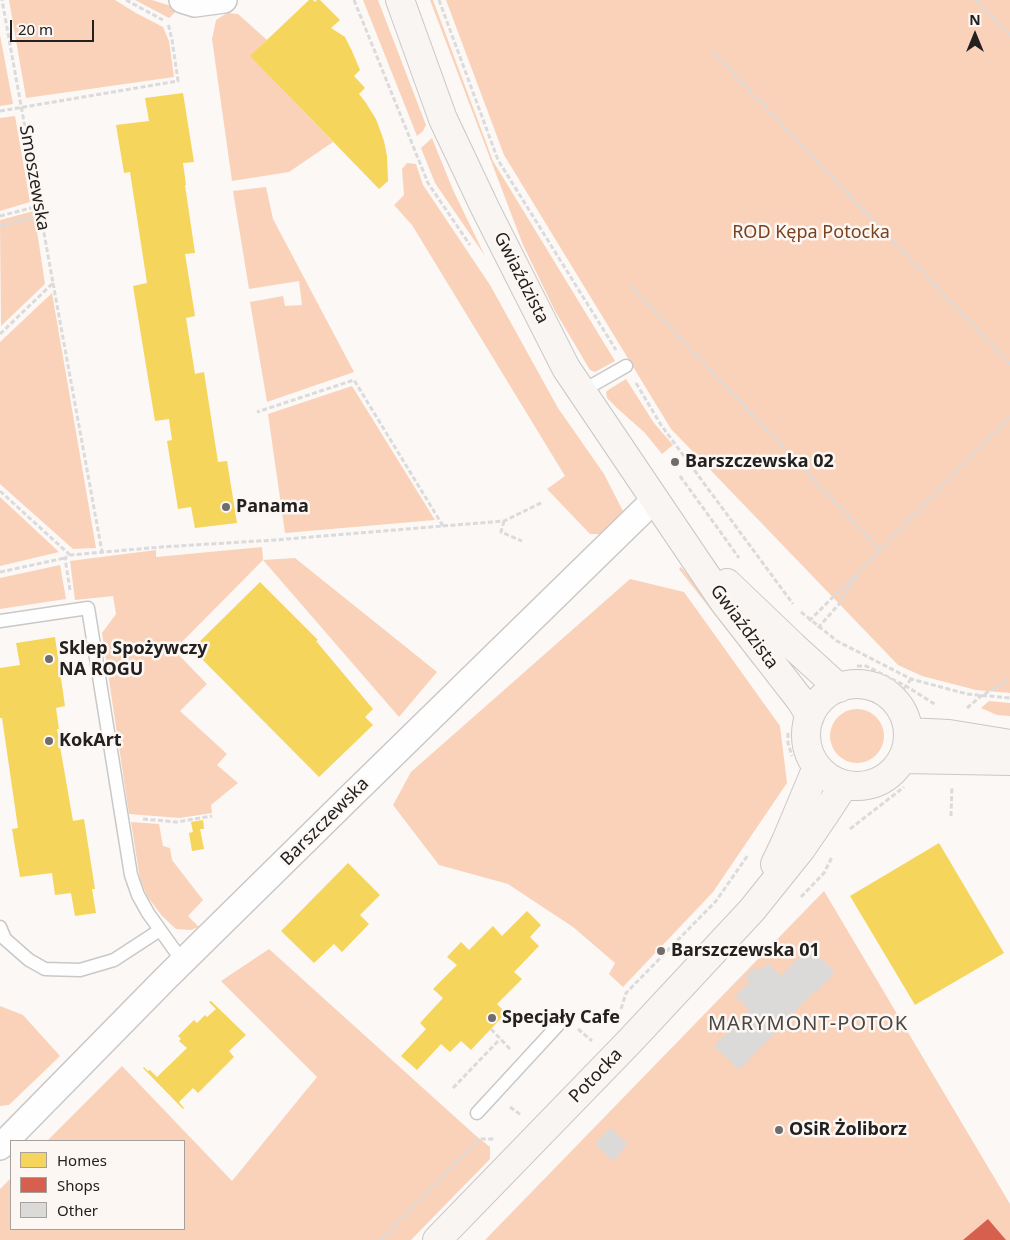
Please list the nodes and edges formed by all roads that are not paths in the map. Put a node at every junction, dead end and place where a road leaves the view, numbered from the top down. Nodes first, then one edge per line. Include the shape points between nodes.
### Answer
1 (182, 0) edge
2 (224, 0) edge
3 (400, 0) edge
4 (626, 366) road end
5 (582, 392) junction
6 (654, 500) junction
7 (680, 536) junction
8 (0, 621) edge
9 (844, 676) junction
10 (810, 716) junction
11 (908, 732) junction
12 (1010, 744) edge
13 (903, 759) junction
14 (1010, 761) edge
15 (817, 767) junction
16 (844, 785) junction
17 (752, 910) junction
18 (0, 927) edge
19 (160, 930) junction
20 (183, 962) junction
21 (559, 1024) dead end
22 (477, 1113) dead end
23 (0, 1147) edge
24 (437, 1240) edge

1 - 2 street via 195,4
3 - 5 street, Gwiaździsta via 444,119 484,208 566,368
4 - 5 lane
5 - 6 street, Gwiaździsta
6 - 7 street, Gwiaździsta
6 - 20 street, Barszczewska
7 - 9 street, Gwiaździsta via 788,641
7 - 10 street, Gwiaździsta via 724,602
8 - 19 lane via 88,608 131,875 138,895
9 - 10 street
9 - 11 street via 855,684 900,694
10 - 15 street via 806,732 808,748
11 - 12 street via 949,734
11 - 13 street via 908,746
13 - 14 street
13 - 16 street via 888,776 874,783 867,786
15 - 16 street
15 - 17 street, Potocka
16 - 17 street, Potocka via 801,849
17 - 24 street, Potocka
18 - 19 lane via 5,939 45,969 80,970 114,960
19 - 20 lane
20 - 23 street, Barszczewska
21 - 22 lane

